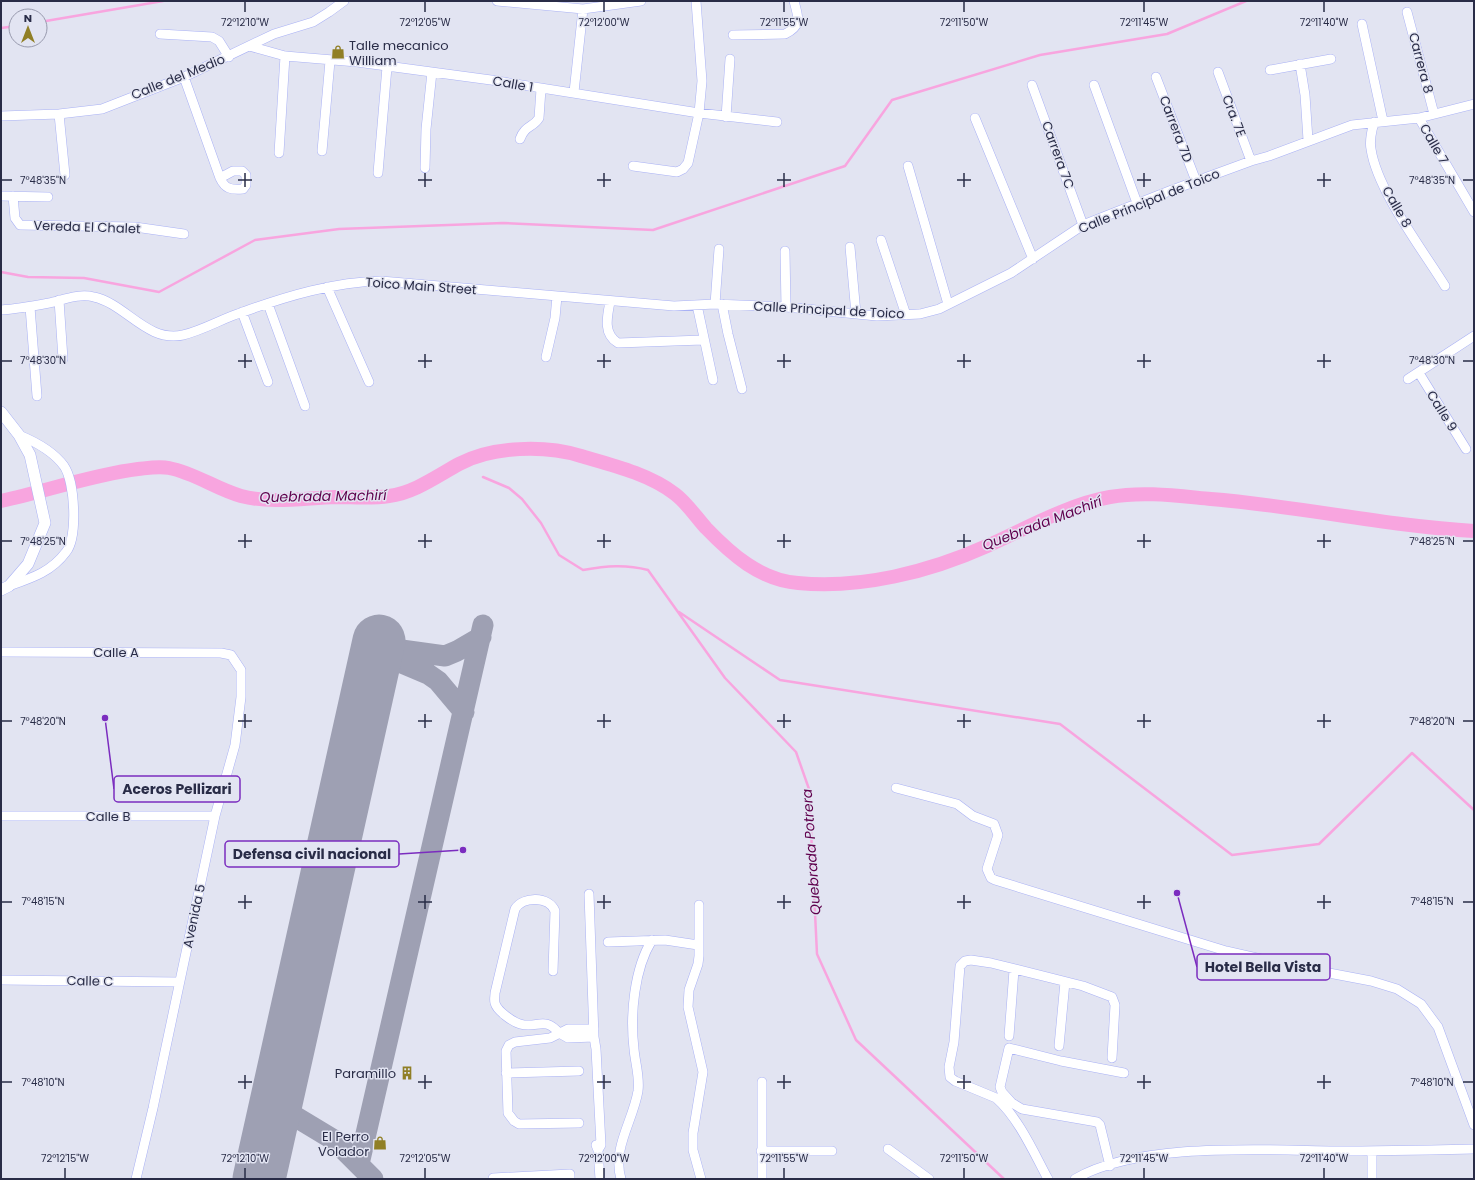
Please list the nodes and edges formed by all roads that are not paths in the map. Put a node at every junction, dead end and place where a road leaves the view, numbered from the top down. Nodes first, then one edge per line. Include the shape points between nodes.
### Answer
1 (344, 1) edge
2 (497, 1) edge
3 (641, 1) edge
4 (696, 1) edge
5 (794, 1) edge
6 (583, 9) junction
7 (1407, 12) dead end
8 (1362, 24) dead end
9 (160, 34) dead end
10 (733, 35) dead end
11 (249, 46) junction
12 (229, 56) junction
13 (284, 56) junction
14 (730, 59) dead end
15 (1331, 59) dead end
16 (330, 61) junction
17 (1300, 64) junction
18 (387, 66) junction
19 (1270, 70) dead end
20 (432, 72) junction
21 (1218, 72) dead end
22 (184, 77) junction
23 (1156, 77) dead end
24 (1032, 85) dead end
25 (1094, 85) dead end
26 (541, 89) junction
27 (574, 92) junction
28 (1474, 104) edge
29 (699, 113) junction
30 (60, 114) junction
31 (1434, 114) junction
32 (1, 116) edge
33 (726, 117) junction
34 (975, 118) dead end
35 (1419, 118) junction
36 (1379, 121) junction
37 (777, 122) dead end
38 (520, 139) dead end
39 (1308, 140) junction
40 (322, 151) dead end
41 (279, 153) dead end
42 (1251, 161) junction
43 (633, 166) dead end
44 (908, 166) dead end
45 (425, 168) dead end
46 (378, 173) dead end
47 (65, 175) dead end
48 (220, 178) dead end
49 (1196, 181) junction
50 (1, 196) edge
51 (13, 196) junction
52 (48, 197) dead end
53 (1137, 203) junction
54 (1474, 212) edge
55 (1083, 224) junction
56 (184, 234) dead end
57 (881, 240) dead end
58 (850, 247) dead end
59 (719, 249) dead end
60 (785, 251) dead end
61 (1033, 259) junction
62 (1444, 286) dead end
63 (327, 287) junction
64 (557, 296) junction
65 (59, 300) junction
66 (610, 302) junction
67 (268, 304) junction
68 (719, 304) junction
69 (948, 304) junction
70 (696, 305) junction
71 (30, 307) junction
72 (786, 307) junction
73 (1, 310) edge
74 (242, 312) junction
75 (856, 314) junction
76 (906, 315) junction
77 (1474, 336) edge
78 (703, 340) junction
79 (546, 358) dead end
80 (63, 359) dead end
81 (1419, 373) junction
82 (1408, 379) dead end
83 (713, 380) dead end
84 (268, 382) dead end
85 (369, 382) dead end
86 (742, 389) dead end
87 (37, 396) dead end
88 (305, 406) dead end
89 (1, 412) edge
90 (19, 435) junction
91 (1466, 449) dead end
92 (5, 588) edge
93 (1, 652) edge
94 (231, 655) joint
95 (896, 788) dead end
96 (1, 816) edge
97 (216, 816) junction
98 (588, 894) dead end
99 (699, 905) dead end
100 (652, 940) junction
101 (608, 942) dead end
102 (698, 945) junction
103 (1014, 970) junction
104 (553, 971) dead end
105 (1, 980) edge
106 (179, 982) junction
107 (1065, 982) junction
108 (560, 1034) junction
109 (1009, 1036) dead end
110 (594, 1037) junction
111 (1059, 1046) dead end
112 (1112, 1058) dead end
113 (579, 1071) dead end
114 (506, 1073) junction
115 (1124, 1073) dead end
116 (762, 1082) dead end
117 (580, 1123) dead end
118 (1474, 1125) edge
119 (888, 1149) dead end
120 (1474, 1149) edge
121 (761, 1151) junction
122 (832, 1151) dead end
123 (1372, 1151) junction
124 (1110, 1166) junction
125 (493, 1178) edge
126 (136, 1179) edge
127 (570, 1179) edge
128 (600, 1179) edge
129 (621, 1179) edge
130 (701, 1179) edge
131 (762, 1179) edge
132 (929, 1179) edge
133 (1048, 1179) edge
134 (1075, 1179) edge
135 (1372, 1179) edge

1 - 11 street, Calle del Medio via 313,22 274,34
2 - 6 street
3 - 6 street
4 - 29 street via 702,81
5 - 10 street via 799,19 797,26 786,34
6 - 27 street
7 - 31 street, Carrera 8
8 - 36 street, Calle 8
9 - 12 street via 212,37 219,41
11 - 12 street, Calle del Medio
11 - 13 street, Calle 1
12 - 22 street, Calle del Medio
13 - 16 street, Calle 1
13 - 41 street
14 - 33 street
15 - 17 street
16 - 18 street, Calle 1
16 - 40 street
17 - 19 street
17 - 39 street
18 - 20 street, Calle 1
18 - 46 street
20 - 26 street, Calle 1
20 - 45 street
21 - 42 street, Cra. 7E
22 - 30 street, Calle del Medio via 102,109
22 - 48 street
23 - 49 street, Carrera 7D
24 - 55 street, Carrera 7C
25 - 53 street
26 - 27 street, Calle 1
26 - 38 street via 539,118 523,130
27 - 29 street, Calle 1
28 - 31 street, Calle Principal de Toico
29 - 33 street, Calle 1
29 - 43 street via 688,163 683,170 674,172
30 - 32 street, Calle del Medio
30 - 47 street
31 - 35 street, Calle Principal de Toico
33 - 37 street, Calle 1
34 - 61 street
35 - 36 street, Calle Principal de Toico
35 - 54 street, Calle 7
36 - 39 street, Calle Principal de Toico via 1352,125
36 - 62 street, Calle 8 via 1371,138 1370,148 1378,174
39 - 42 street, Calle Principal de Toico
42 - 49 street, Calle Principal de Toico
44 - 69 street
49 - 53 street, Calle Principal de Toico
50 - 51 street
51 - 52 street
51 - 56 street, Vereda El Chalet via 14,214 20,225 135,227
53 - 55 street, Calle Principal de Toico
55 - 61 street, Calle Principal de Toico
57 - 76 street
58 - 75 street
59 - 68 street
60 - 72 street
61 - 69 street, Calle Principal de Toico via 1011,273
63 - 64 street, Toico Main Street via 381,281
63 - 67 street, Toico Main Street
63 - 85 street
64 - 66 street, Toico Main Street
64 - 79 street
65 - 71 street, Toico Main Street
65 - 74 street, Toico Main Street via 80,296 94,297 115,307 144,327 171,336 184,335
65 - 80 street
66 - 70 street, Toico Main Street
66 - 78 street via 608,332 611,339 618,343
67 - 74 street, Toico Main Street
67 - 88 street
68 - 70 street, Toico Main Street
68 - 72 street, Calle Principal de Toico
68 - 86 street
69 - 76 street, Calle Principal de Toico
70 - 78 street
71 - 73 street, Toico Main Street
71 - 87 street
72 - 75 street, Calle Principal de Toico
74 - 84 street
75 - 76 street, Calle Principal de Toico
77 - 81 street
78 - 83 street
81 - 82 street
81 - 91 street, Calle 9
89 - 90 main road
90 - 92 main road via 30,455 45,523 28,564
90 - 92 street via 48,450 68,472 73,504 73,539 68,551 46,572
93 - 94 street, Calle A
94 - 97 street, Avenida 5 via 241,670 241,697 235,745
95 - 118 street via 957,804 977,818 994,824 998,835 987,869 991,878 995,880 1226,951 1371,981 1397,989 1421,1004 1438,1027
96 - 97 street, Calle B
97 - 106 street, Avenida 5
98 - 110 street
99 - 102 street
100 - 101 street
100 - 102 street
100 - 129 street via 638,972 633,1032 638,1088 635,1106 620,1150 618,1163
102 - 130 street via 698,964 689,990 688,1007 703,1072 693,1145
103 - 107 street
103 - 109 street
103 - 133 street via 971,960 960,966 950,1074 955,1081 1001,1102 1018,1126
104 - 108 street via 555,911 547,901 526,900 515,909 495,993 495,1003 499,1010 520,1024 545,1023
105 - 106 street, Calle C
106 - 126 street, Avenida 5
107 - 111 street
107 - 112 street via 1097,991 1114,1000
108 - 110 street via 568,1029
108 - 114 street via 509,1045 506,1051
110 - 128 street via 592,1049 596,1145
113 - 114 street
114 - 117 street via 508,1114 514,1121 519,1124
115 - 124 street via 1009,1048 1000,1085 1004,1094 1018,1107 1097,1122 1100,1125
116 - 121 street
119 - 132 street
120 - 123 street
121 - 122 street
121 - 131 street
123 - 124 street via 1244,1150 1166,1154
123 - 135 street
124 - 134 street
125 - 127 street via 570,1174

